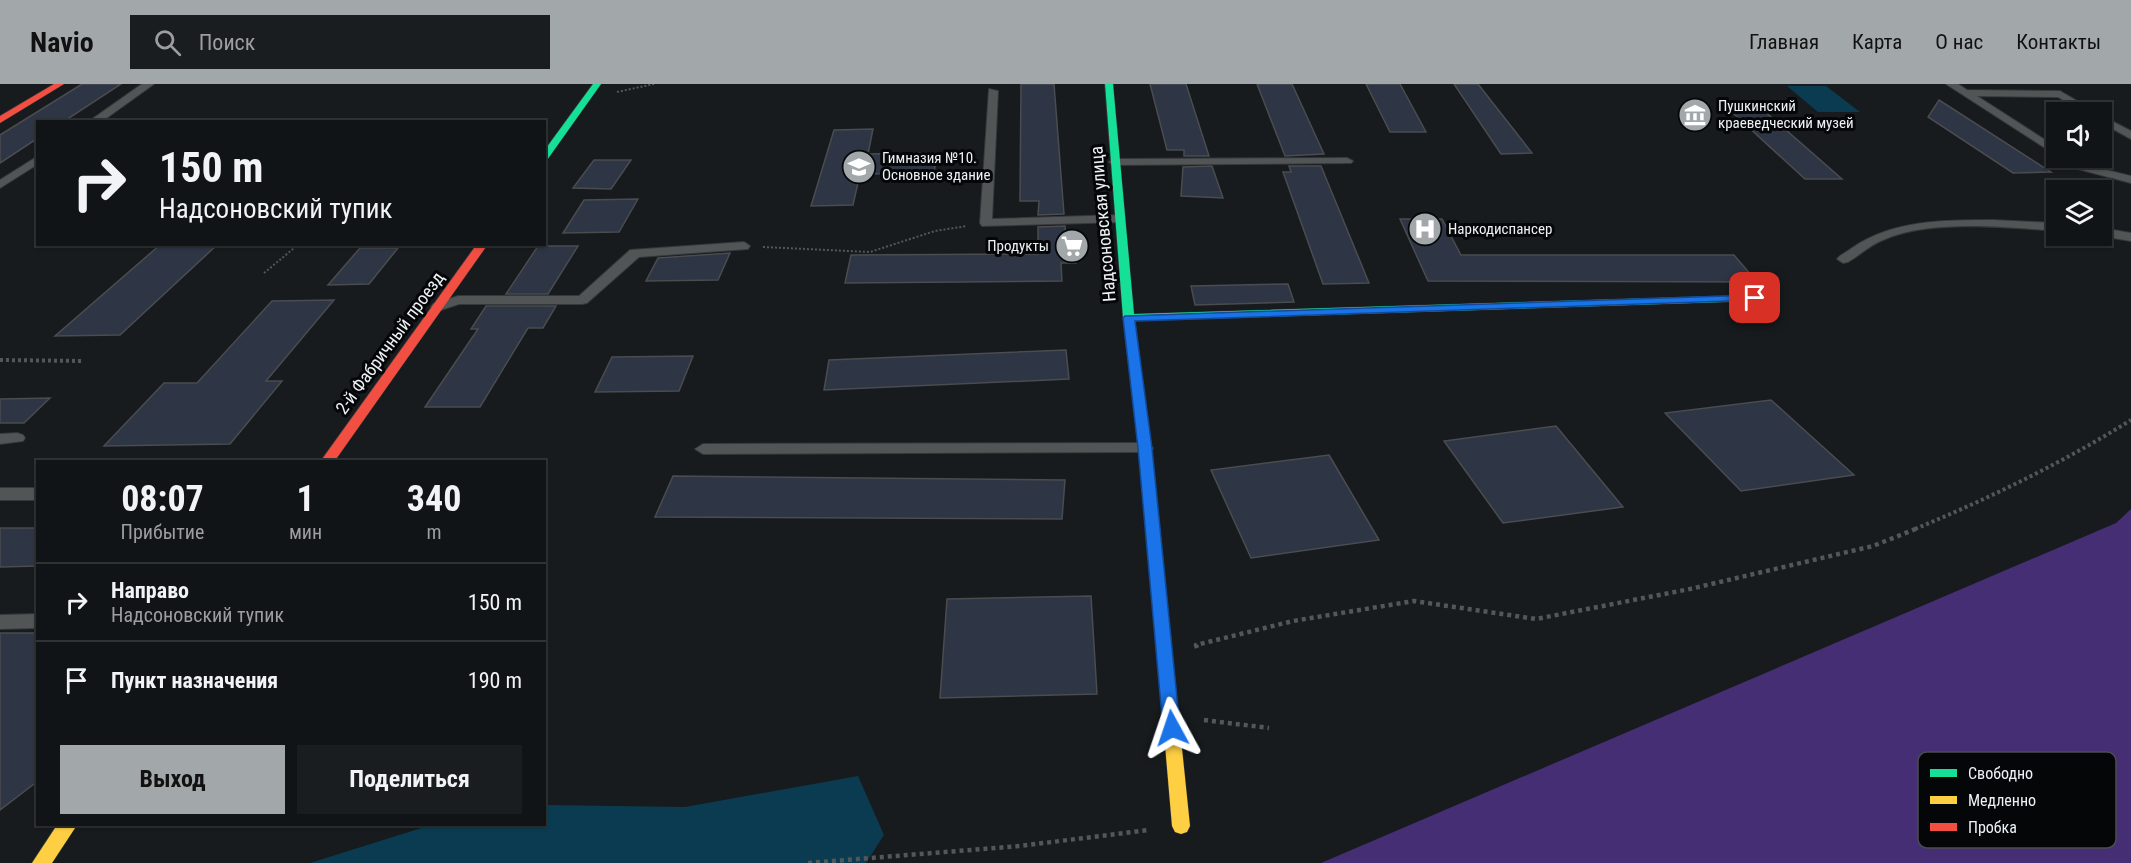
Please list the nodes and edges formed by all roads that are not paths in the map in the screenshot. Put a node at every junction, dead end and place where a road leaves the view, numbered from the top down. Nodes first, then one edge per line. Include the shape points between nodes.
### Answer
1 (60, 84) edge
2 (149, 84) edge
3 (597, 84) edge
4 (1108, 84) edge
5 (1951, 84) edge
6 (993, 91) dead end
7 (1964, 93) junction
8 (2074, 102) edge
9 (0, 120) edge
10 (96, 120) edge
11 (2112, 125) edge
12 (2131, 136) edge
13 (2046, 146) edge
14 (546, 155) edge
15 (36, 160) edge
16 (1347, 161) dead end
17 (1115, 162) junction
18 (2086, 168) edge
19 (2131, 180) edge
20 (0, 185) edge
21 (1120, 219) junction
22 (2046, 227) edge
23 (2112, 234) edge
24 (2131, 237) edge
25 (482, 246) edge
26 (744, 246) road end
27 (1842, 259) dead end
28 (1755, 298) dead end
29 (438, 307) junction
30 (1129, 318) junction
31 (0, 438) edge
32 (17, 438) dead end
33 (1145, 448) junction
34 (703, 449) dead end
35 (328, 460) edge
36 (0, 494) edge
37 (36, 494) edge
38 (36, 621) edge
39 (0, 622) edge
40 (67, 826) edge
41 (1181, 826) road end
42 (40, 863) edge

1 - 9 street
2 - 10 lane
3 - 14 street
4 - 17 street, Надсоновская улица
5 - 7 lane
6 - 21 lane via 986,223
7 - 8 lane via 2060,94
7 - 13 lane
11 - 12 lane
15 - 20 lane
16 - 17 lane
17 - 21 street, Надсоновская улица
18 - 19 lane
21 - 30 street, Надсоновская улица
22 - 27 lane via 1983,224 1905,229 1878,236
23 - 24 lane
25 - 29 street, 2-й Фабричный проезд
26 - 29 lane via 635,253 582,300 458,300
28 - 30 street
29 - 35 street, 2-й Фабричный проезд
30 - 33 street, Надсоновская улица
31 - 32 lane
33 - 34 lane
33 - 41 street, Надсоновская улица
36 - 37 lane
38 - 39 lane
40 - 42 street

